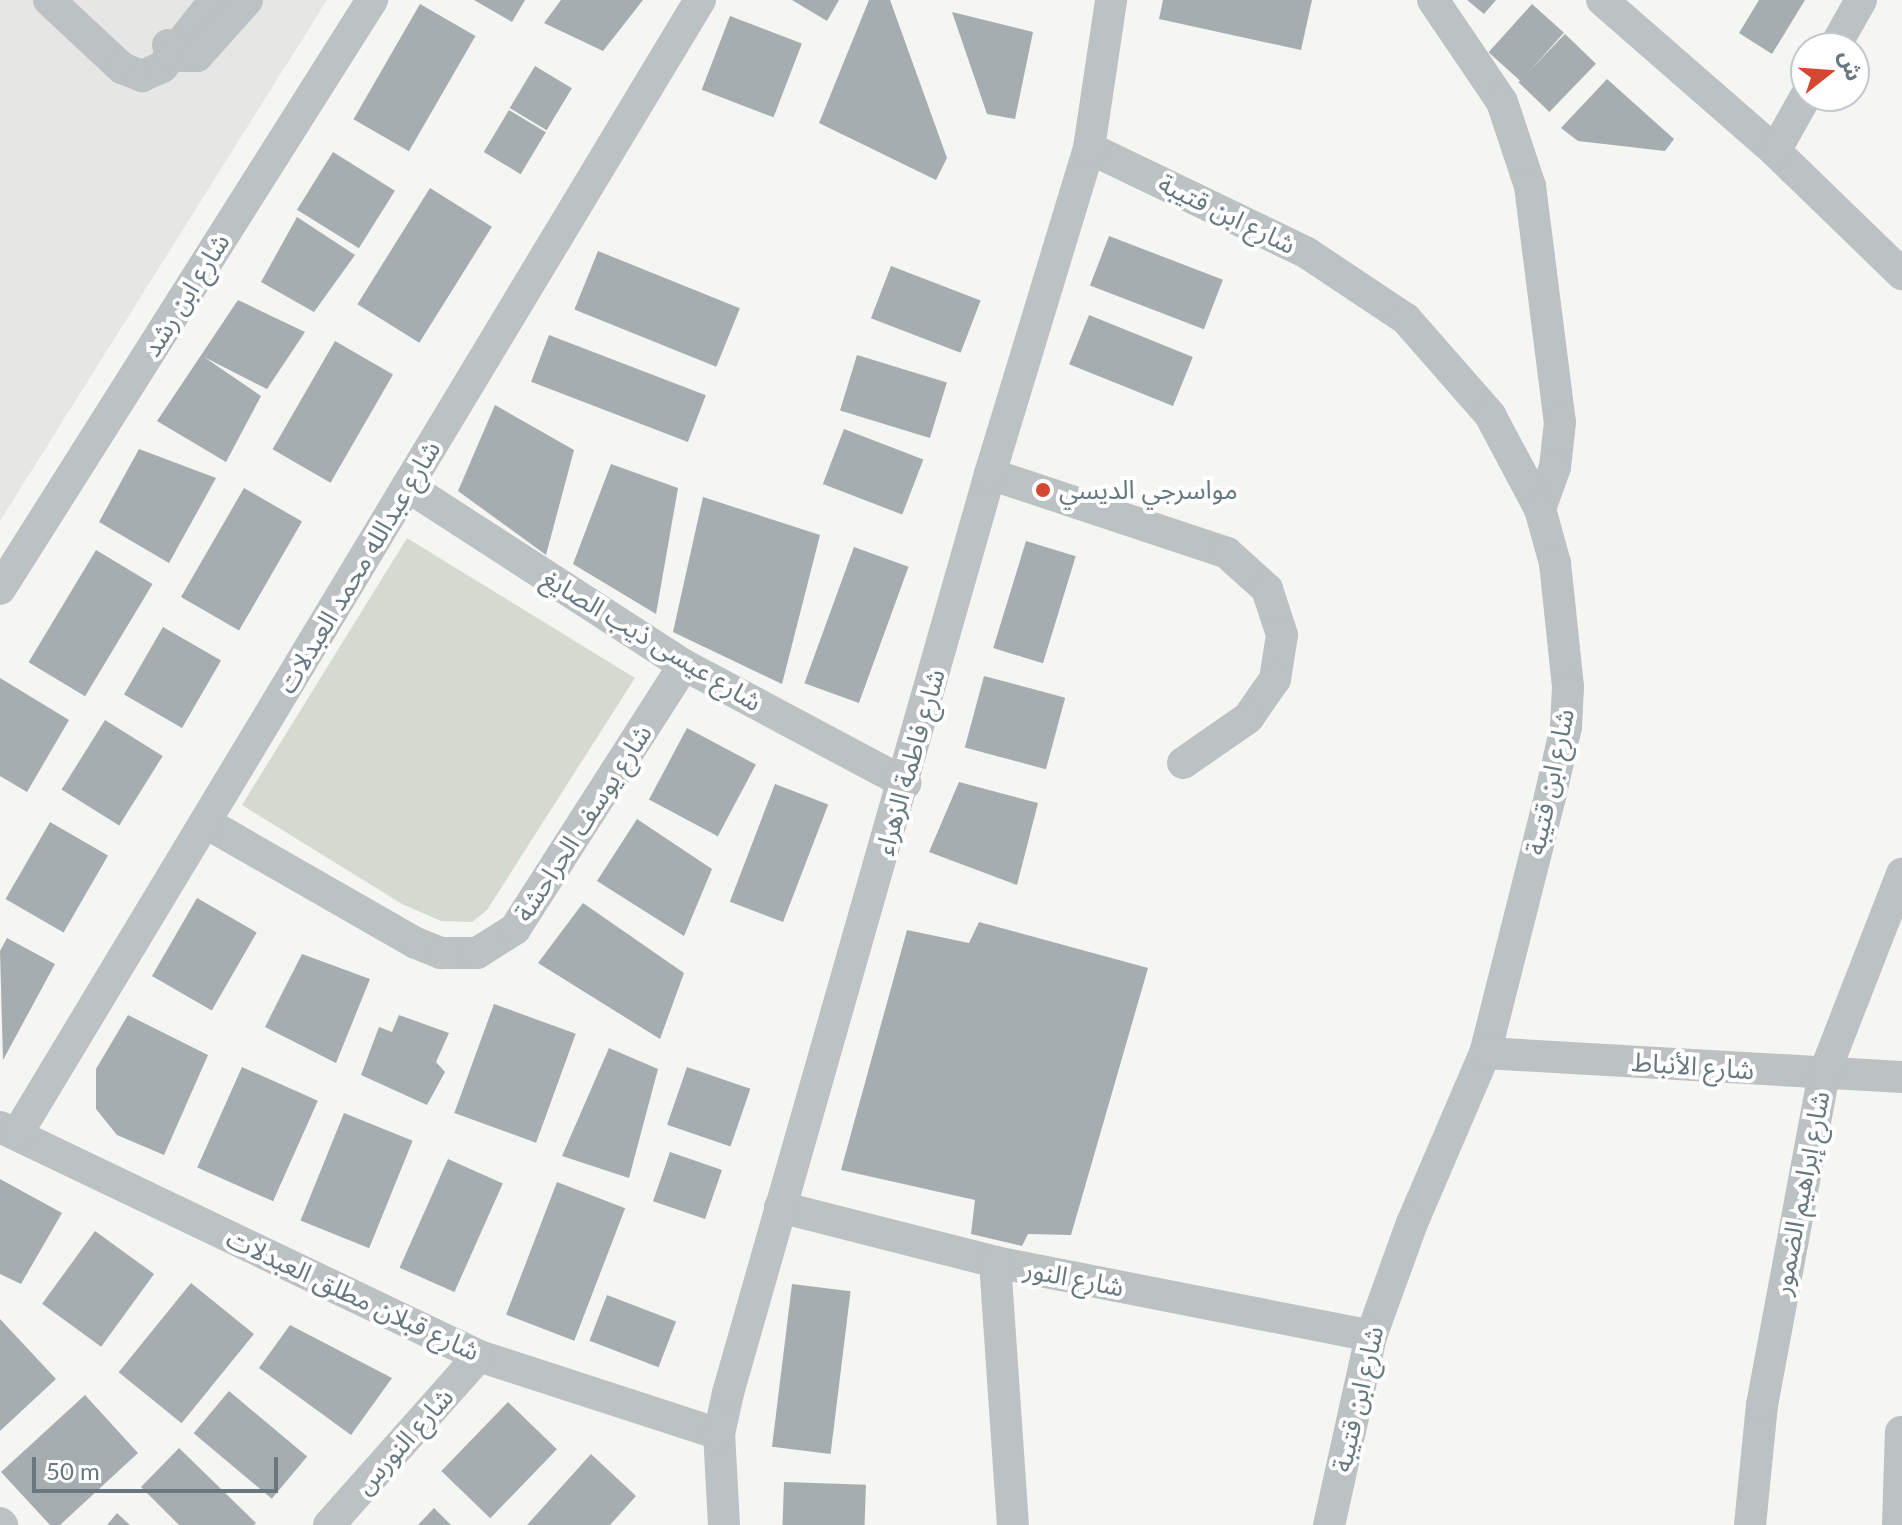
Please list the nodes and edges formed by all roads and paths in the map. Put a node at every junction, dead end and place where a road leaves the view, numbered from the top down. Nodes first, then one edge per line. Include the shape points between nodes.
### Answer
1 (49, 0) edge
2 (188, 0) edge
3 (215, 0) edge
4 (247, 0) edge
5 (372, 0) edge
6 (700, 0) edge
7 (1111, 0) edge
8 (1433, 0) edge
9 (1602, 0) edge
10 (1861, 0) edge
11 (1843, 32) edge
12 (172, 56) junction
13 (1797, 112) edge
14 (1089, 148) junction
15 (1775, 151) junction
16 (1902, 274) edge
17 (990, 474) junction
18 (407, 486) junction
19 (1540, 509) junction
20 (0, 589) edge
21 (684, 665) junction
22 (1183, 763) dead end
23 (905, 783) junction
24 (208, 824) junction
25 (1902, 874) edge
26 (1485, 1053) junction
27 (1824, 1074) junction
28 (1902, 1077) edge
29 (8, 1131) edge
30 (780, 1207) junction
31 (995, 1262) junction
32 (1371, 1336) junction
33 (479, 1356) junction
34 (1901, 1432) edge
35 (719, 1434) junction
36 (329, 1525) edge
37 (724, 1525) edge
38 (1013, 1525) edge
39 (1329, 1525) edge
40 (1750, 1525) edge
41 (1898, 1525) edge

1 - 12 street via 131,74 153,74
2 - 12 street via 169,31
3 - 12 street
4 - 12 street via 208,49 197,56
5 - 20 street, شارع ابن رشد
6 - 18 street, شارع عبدالله محمد العبدلات
7 - 14 street, شارع فاطمة الزهراء
8 - 19 street via 1502,102 1530,186 1560,422 1555,467
9 - 15 street
10 - 11 street
13 - 15 street
14 - 17 street, شارع فاطمة الزهراء
14 - 19 street, شارع ابن قتيبة via 1307,253 1406,319 1490,415
15 - 16 street
17 - 22 street via 1227,553 1267,589 1282,635 1275,679 1248,718
17 - 23 street, شارع فاطمة الزهراء
18 - 21 street, شارع عيسى ذيب الصايغ
18 - 24 street, شارع عبدالله محمد العبدلات
19 - 26 street, شارع ابن قتيبة via 1566,634 1566,727
21 - 23 street, شارع عيسى ذيب الصايغ
21 - 24 street, شارع يوسف الحراحشة via 515,929 477,953 441,953 416,943
23 - 30 street, شارع فاطمة الزهراء
24 - 29 street, شارع عبدالله محمد العبدلات
25 - 27 street, شارع إبراهيم الضمور
26 - 27 street, شارع الأنباط
26 - 32 street, شارع ابن قتيبة via 1412,1223
27 - 28 street, شارع الأنباط
27 - 40 street, شارع إبراهيم الضمور via 1762,1405
29 - 33 street, شارع قبلان مطلق العبدلات
30 - 31 street, شارع النور
30 - 35 street, شارع فاطمة الزهراء
31 - 32 street, شارع النور
31 - 38 street
32 - 39 street, شارع ابن قتيبة
33 - 35 street, شارع قبلان مطلق العبدلات
33 - 36 street, شارع النورس
34 - 41 street
35 - 37 street, شارع فاطمة الزهراء

